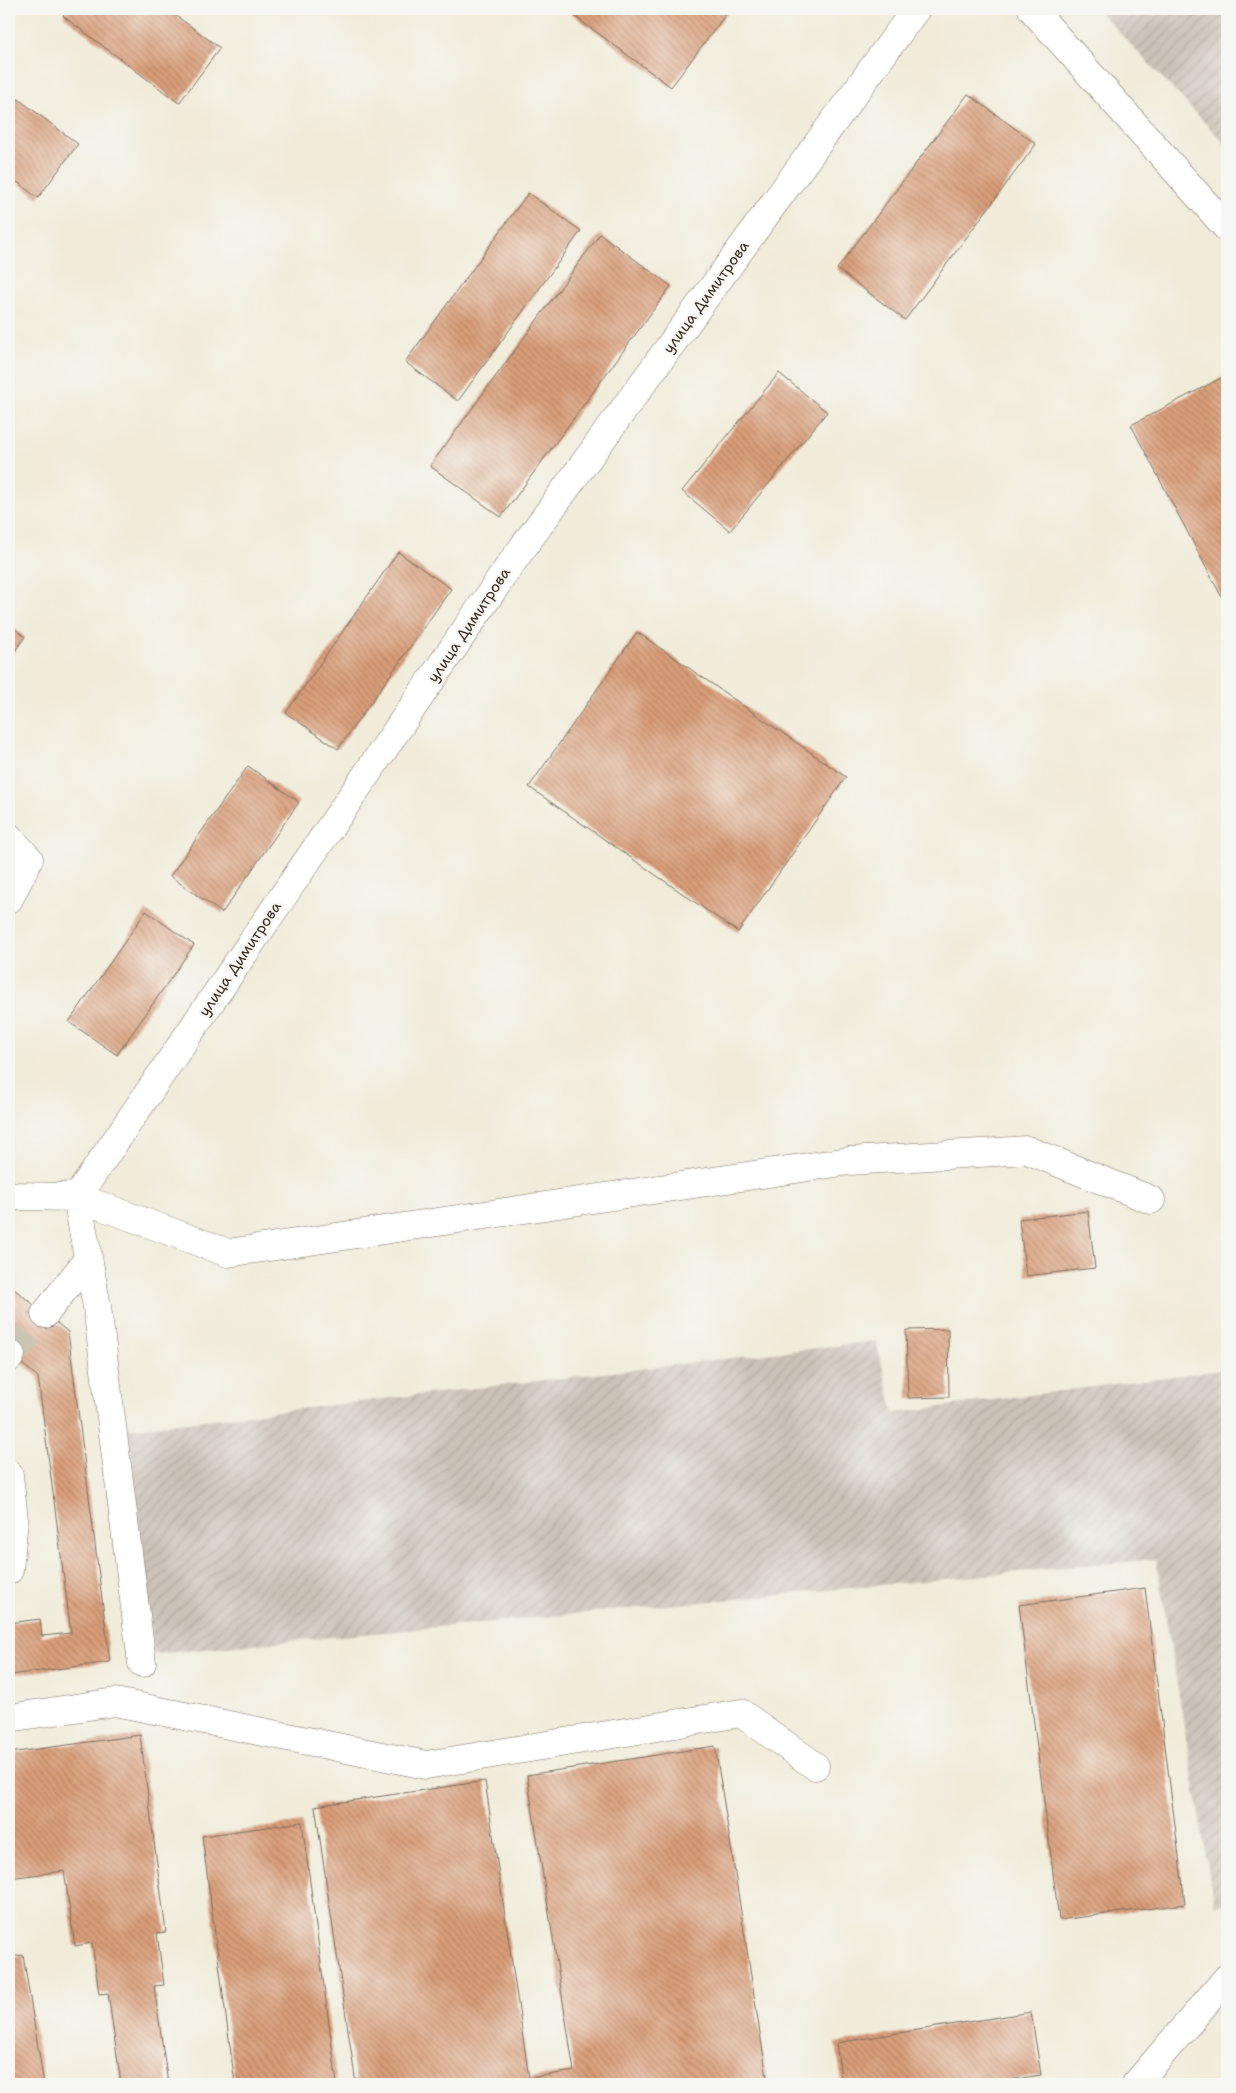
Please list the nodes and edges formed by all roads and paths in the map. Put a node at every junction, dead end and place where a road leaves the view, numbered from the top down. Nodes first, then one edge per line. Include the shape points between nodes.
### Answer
1 (916, 9) edge
2 (1032, 9) edge
3 (1227, 228) edge
4 (9, 836) edge
5 (9, 899) edge
6 (9, 1196) edge
7 (77, 1197) junction
8 (1151, 1200) dead end
9 (88, 1259) junction
10 (45, 1314) tunnel mouth
11 (9, 1475) edge
12 (9, 1570) edge
13 (142, 1663) dead end
14 (9, 1718) edge
15 (815, 1766) dead end
16 (1227, 1978) edge
17 (1136, 2084) edge

1 - 7 street, улица Димитрова via 510,565
2 - 3 street
4 - 5 street via 29,859
6 - 7 street
7 - 8 street via 228,1253 849,1161 1027,1150
7 - 9 street
9 - 10 street
9 - 13 street via 97,1307
11 - 12 street via 14,1520
14 - 15 street via 115,1702 426,1766 741,1713
16 - 17 street

